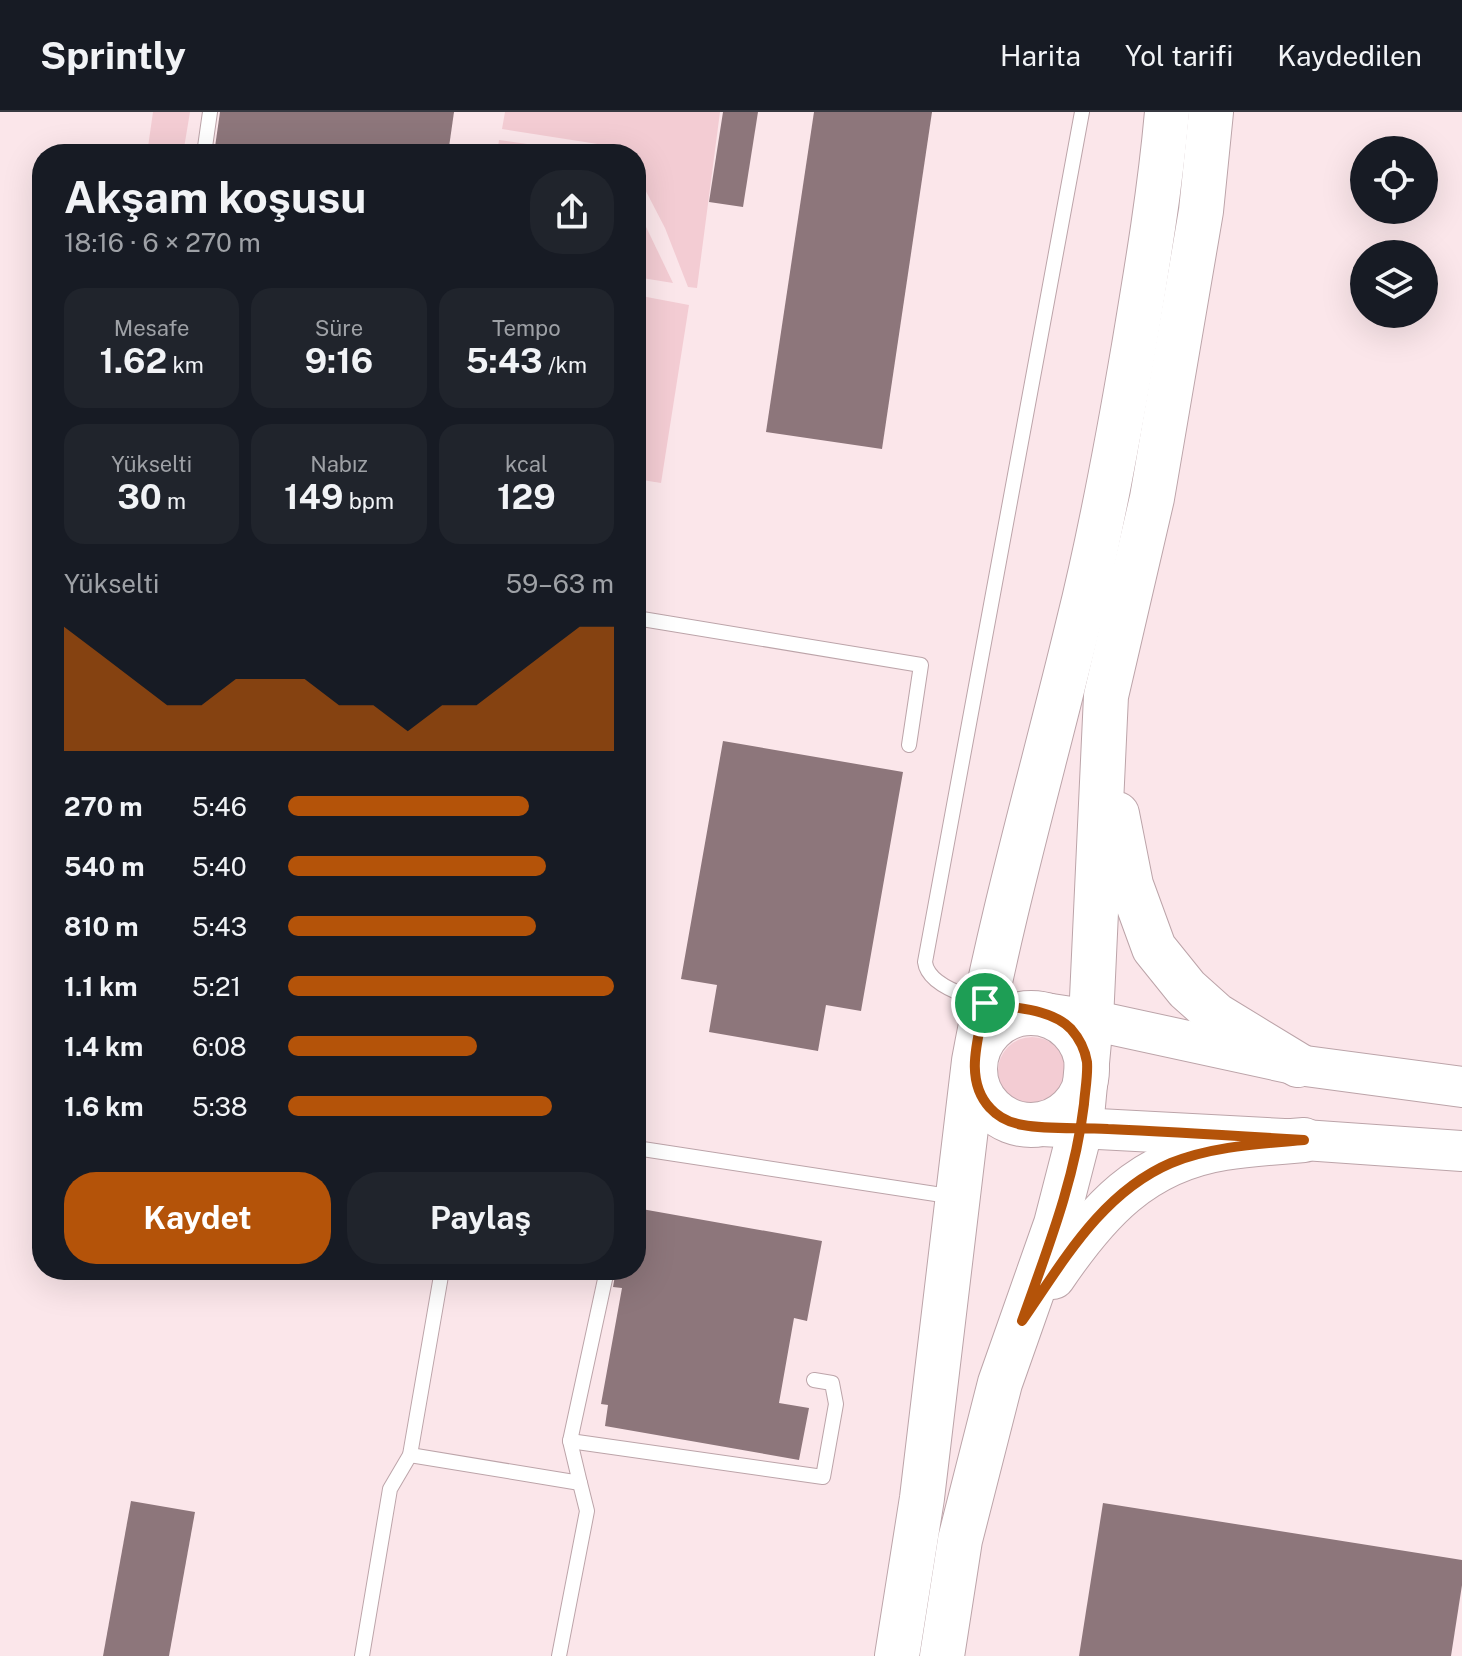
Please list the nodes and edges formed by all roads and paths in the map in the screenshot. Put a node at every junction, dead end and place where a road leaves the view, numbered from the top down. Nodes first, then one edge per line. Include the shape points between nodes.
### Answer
1 (210, 112) edge
2 (1082, 112) edge
3 (1167, 112) edge
4 (1211, 112) edge
5 (205, 144) edge
6 (646, 620) edge
7 (1106, 696) junction
8 (909, 745) dead end
9 (985, 1003) junction
10 (1038, 1012) junction
11 (1091, 1020) junction
12 (974, 1061) junction
13 (1298, 1065) junction
14 (1087, 1076) junction
15 (1462, 1087) edge
16 (1023, 1125) junction
17 (1081, 1127) junction
18 (1304, 1140) junction
19 (646, 1150) edge
20 (1462, 1151) edge
21 (959, 1198) junction
22 (440, 1280) edge
23 (605, 1280) edge
24 (1022, 1321) junction
25 (814, 1380) dead end
26 (570, 1441) junction
27 (410, 1455) junction
28 (580, 1483) junction
29 (362, 1656) edge
30 (559, 1656) edge
31 (897, 1656) edge
32 (942, 1656) edge

1 - 5 lane
2 - 9 lane via 925,962 933,979
3 - 9 main road via 1160,193 1110,487
4 - 7 main road via 1201,211 1152,498
6 - 8 lane via 921,665
7 - 11 main road
7 - 13 main road via 1117,818 1131,885 1154,948 1216,1015
9 - 10 lane
9 - 12 main road
10 - 11 street
10 - 12 main road via 1021,1013 989,1029
10 - 14 main road via 1056,1018 1081,1042
11 - 13 street
11 - 14 main road
12 - 16 main road via 975,1079 991,1110
12 - 21 main road
13 - 15 street
14 - 16 main road via 1071,1108 1049,1121
14 - 17 main road
16 - 17 street
17 - 18 street
17 - 24 main road via 1056,1224
18 - 20 street
18 - 24 main road via 1221,1149 1171,1163 1128,1189 1083,1232
19 - 21 lane
21 - 31 main road
22 - 27 lane
23 - 26 lane
24 - 32 main road via 1000,1383 960,1540
25 - 26 lane via 832,1383 836,1404 823,1477
26 - 28 lane
27 - 28 lane
27 - 29 lane via 390,1489
28 - 30 lane via 587,1511

